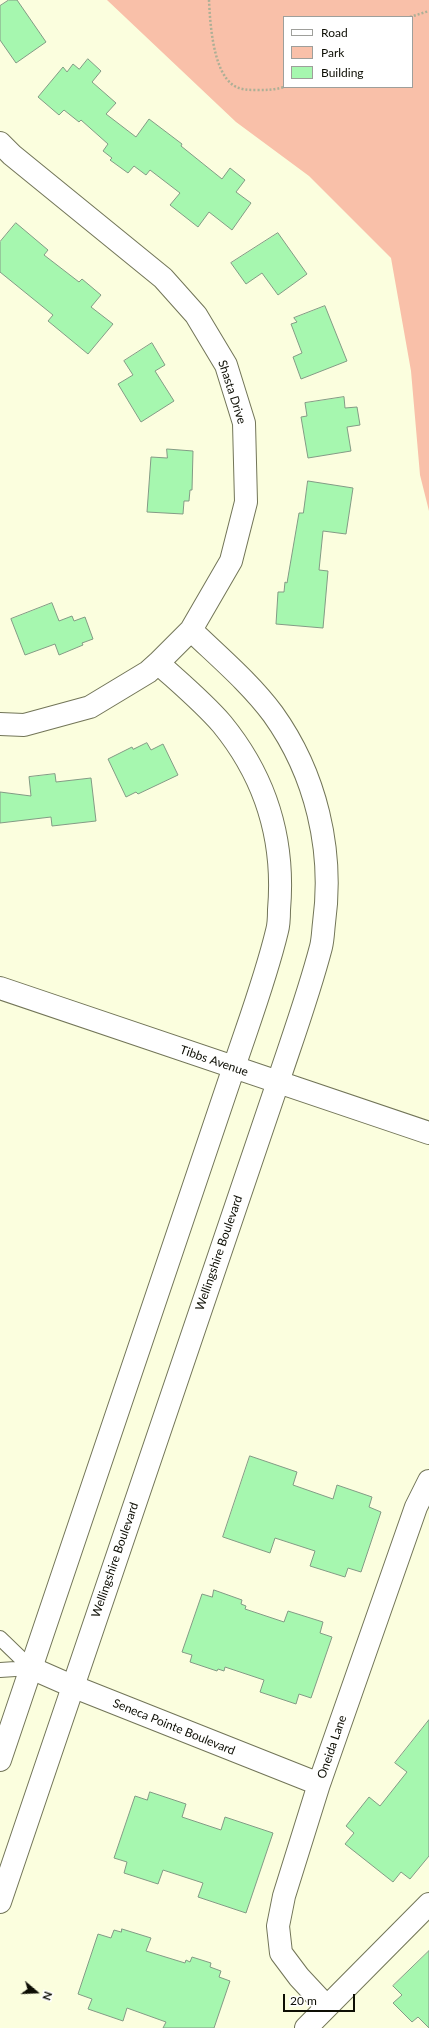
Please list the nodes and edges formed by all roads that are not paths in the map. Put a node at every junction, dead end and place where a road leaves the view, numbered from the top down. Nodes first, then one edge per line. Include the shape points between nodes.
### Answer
1 (0, 143) edge
2 (191, 630) junction
3 (158, 663) junction
4 (0, 724) edge
5 (0, 988) edge
6 (234, 1067) junction
7 (278, 1082) junction
8 (429, 1133) edge
9 (429, 1481) edge
10 (0, 1638) edge
11 (31, 1668) junction
12 (0, 1670) edge
13 (72, 1686) junction
14 (0, 1760) edge
15 (319, 1784) junction
16 (0, 1902) edge
17 (429, 1904) edge
18 (326, 2006) junction
19 (306, 2028) edge

1 - 2 street, Shasta Drive via 163,278 196,315 226,365 244,423 246,502 231,561
2 - 3 street, Shasta Drive
2 - 7 street, Wellingshire Boulevard via 250,686 277,720 301,763 320,816 326,844 328,897 322,947
3 - 4 street, Shasta Drive via 148,672 90,707 24,725
3 - 6 street via 214,716 241,749 263,793 277,840 282,875 282,898 277,932
5 - 6 street, Tibbs Avenue
6 - 7 street, Tibbs Avenue
6 - 11 street
7 - 8 street, Tibbs Avenue
7 - 13 street, Wellingshire Boulevard
9 - 15 street, Oneida Lane via 416,1507
10 - 11 lane
11 - 12 lane
11 - 13 street, Seneca Pointe Boulevard
11 - 14 street
13 - 15 street, Seneca Pointe Boulevard
13 - 16 street, Wellingshire Boulevard
15 - 18 street, Oneida Lane via 284,1896 278,1926 281,1953
17 - 18 street
18 - 19 street

